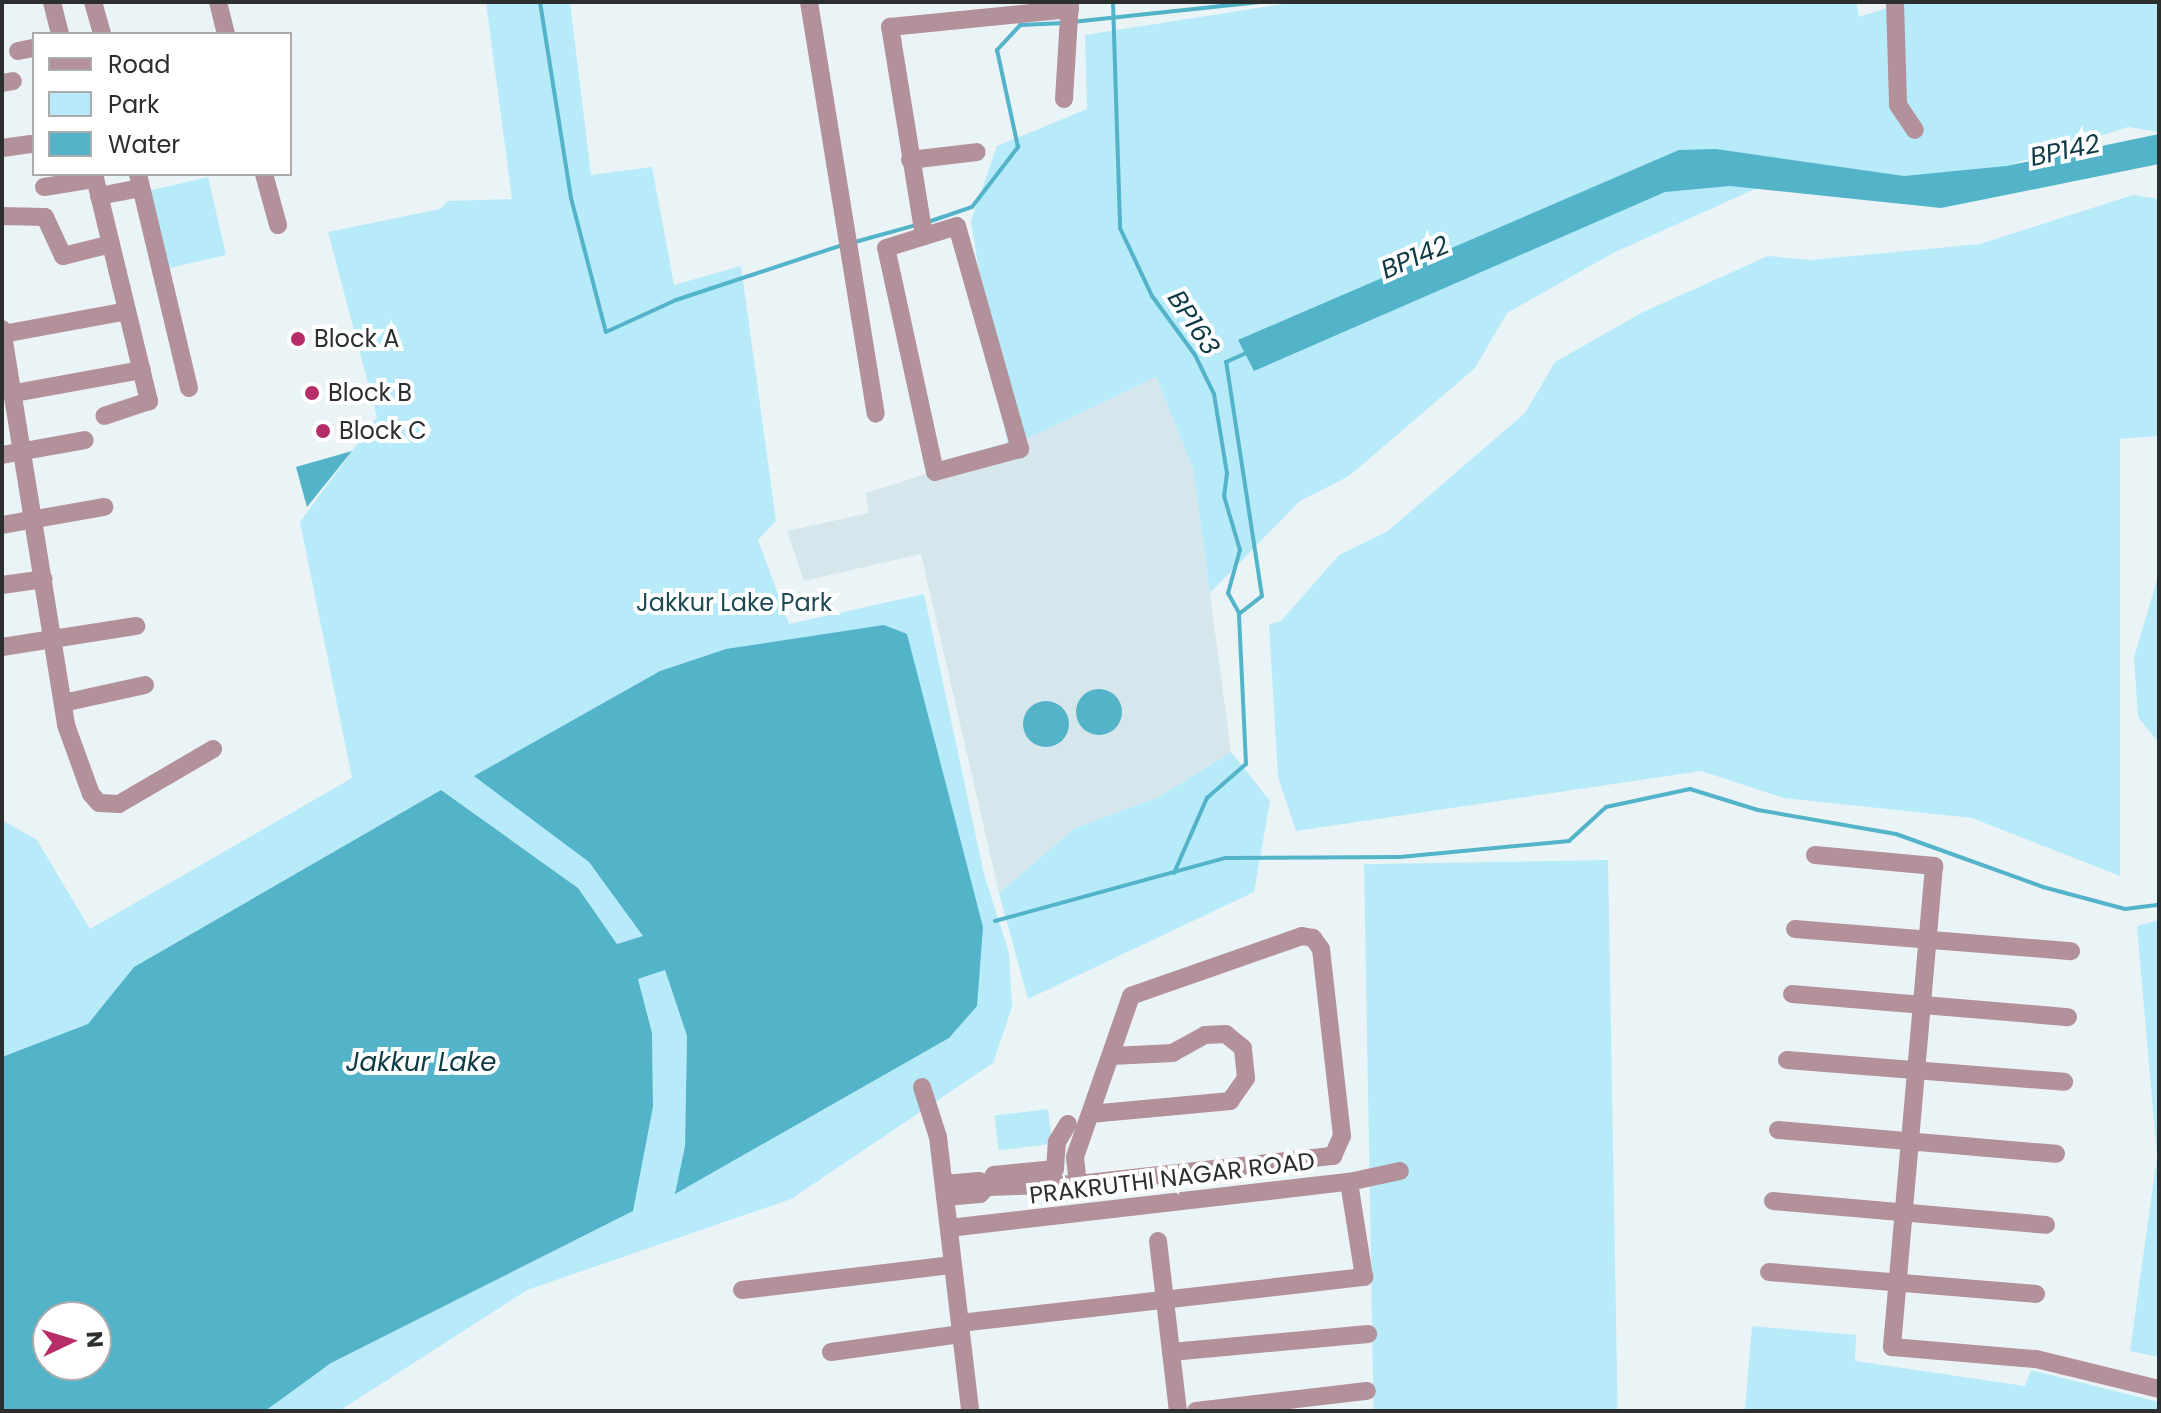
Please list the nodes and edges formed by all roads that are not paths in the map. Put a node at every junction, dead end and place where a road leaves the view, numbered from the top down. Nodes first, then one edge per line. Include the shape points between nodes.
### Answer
1 (52, 2) edge
2 (93, 2) edge
3 (218, 2) edge
4 (809, 2) edge
5 (1895, 2) edge
6 (1070, 6) edge
7 (60, 32) edge
8 (101, 32) edge
9 (226, 32) edge
10 (1064, 99) dead end
11 (1915, 130) dead end
12 (31, 144) dead end
13 (2, 148) edge
14 (977, 152) dead end
15 (910, 160) junction
16 (265, 176) edge
17 (140, 181) edge
18 (96, 183) edge
19 (44, 187) dead end
20 (2, 216) edge
21 (278, 225) dead end
22 (922, 228) junction
23 (111, 244) junction
24 (127, 311) junction
25 (2, 332) edge
26 (142, 370) junction
27 (189, 388) dead end
28 (15, 393) junction
29 (876, 414) dead end
30 (104, 416) dead end
31 (85, 440) dead end
32 (24, 451) junction
33 (2, 455) edge
34 (104, 507) dead end
35 (35, 519) junction
36 (2, 525) edge
37 (44, 579) junction
38 (2, 585) edge
39 (136, 626) dead end
40 (54, 642) junction
41 (2, 647) edge
42 (145, 685) dead end
43 (63, 703) junction
44 (213, 749) dead end
45 (1815, 855) dead end
46 (1795, 929) dead end
47 (1928, 938) junction
48 (2071, 951) dead end
49 (1792, 994) dead end
50 (1923, 1004) junction
51 (2068, 1017) dead end
52 (1111, 1056) junction
53 (1787, 1060) dead end
54 (1918, 1069) junction
55 (2064, 1082) dead end
56 (922, 1087) dead end
57 (1090, 1114) junction
58 (1068, 1124) dead end
59 (1778, 1130) dead end
60 (1912, 1139) junction
61 (2056, 1154) dead end
62 (1400, 1171) dead end
63 (1349, 1182) junction
64 (1078, 1184) junction
65 (987, 1187) junction
66 (944, 1191) junction
67 (1773, 1201) dead end
68 (1905, 1210) junction
69 (2046, 1225) dead end
70 (949, 1228) junction
71 (1158, 1241) dead end
72 (953, 1265) junction
73 (1769, 1272) dead end
74 (1900, 1284) junction
75 (742, 1290) dead end
76 (2036, 1294) dead end
77 (1165, 1300) junction
78 (960, 1328) junction
79 (1368, 1334) dead end
80 (831, 1352) dead end
81 (1171, 1352) junction
82 (2159, 1389) edge
83 (1367, 1391) dead end
84 (970, 1411) edge
85 (1178, 1411) edge
86 (1196, 1411) edge

1 - 7 street
2 - 8 street
3 - 9 street
4 - 29 street
5 - 11 street via 1898,105
6 - 10 street
6 - 15 street via 890,27
12 - 13 street
14 - 15 street
15 - 22 street
16 - 21 street
17 - 18 street
17 - 27 street
18 - 19 street
18 - 23 street
20 - 23 street via 45,217 63,256
22 - 22 street via 886,248 935,472 1020,449 957,226
23 - 24 street
24 - 25 street
24 - 26 street
25 - 28 street
26 - 28 street
26 - 30 street via 149,401
28 - 32 street
31 - 32 street
32 - 33 street
32 - 35 street
34 - 35 street
35 - 36 street
35 - 37 street
37 - 38 street
37 - 40 street
39 - 40 street
40 - 41 street
40 - 43 street
42 - 43 street
43 - 44 street via 99,803 119,804
45 - 47 street via 1934,866
46 - 47 street
47 - 48 street
47 - 50 street
49 - 50 street
50 - 51 street
50 - 54 street
52 - 57 street
52 - 57 street via 1173,1053 1205,1035 1226,1034 1243,1048 1246,1078 1230,1101
52 - 64 street via 1125,1005 1142,989 1302,936 1313,938 1321,949 1342,1136 1326,1159
53 - 54 street
54 - 55 street
54 - 60 street
56 - 66 street via 932,1107
57 - 64 street via 1075,1157
58 - 65 street via 1057,1142 1055,1169 994,1175
59 - 60 street
60 - 61 street
60 - 68 street
62 - 63 street, PRAKRUTHI NAGAR ROAD
63 - 70 street, PRAKRUTHI NAGAR ROAD
63 - 77 street via 1364,1277
64 - 65 street
65 - 66 street via 979,1181
66 - 70 street
67 - 68 street
68 - 69 street
68 - 74 street
70 - 72 street
71 - 77 street
72 - 75 street
72 - 78 street
73 - 74 street
74 - 76 street
74 - 82 street via 1892,1347 2036,1359
77 - 78 street
77 - 81 street
78 - 80 street
78 - 84 street
79 - 81 street
81 - 85 street
83 - 86 street

